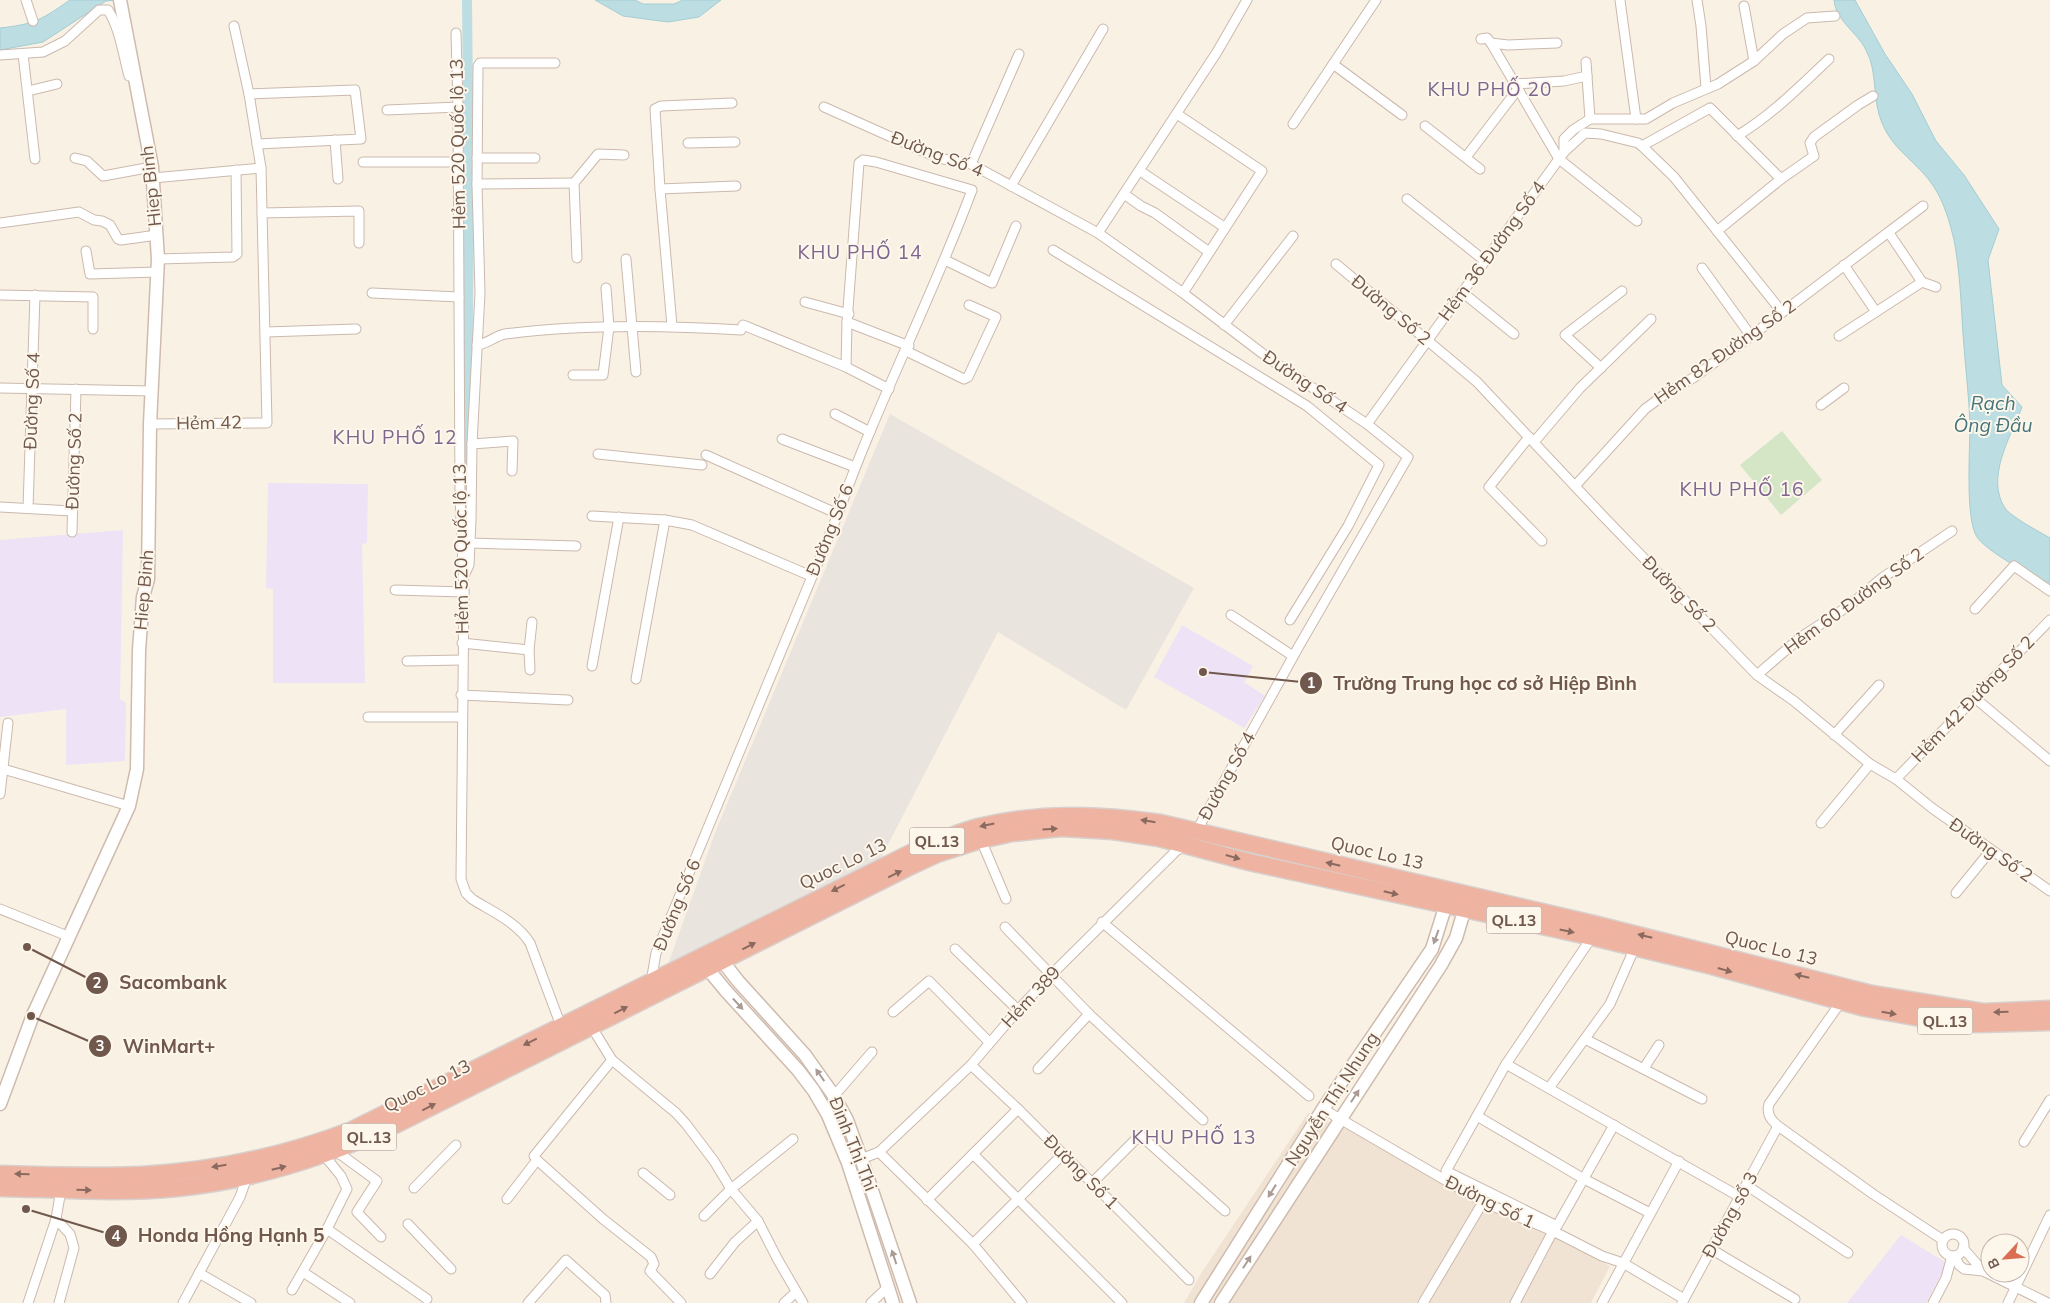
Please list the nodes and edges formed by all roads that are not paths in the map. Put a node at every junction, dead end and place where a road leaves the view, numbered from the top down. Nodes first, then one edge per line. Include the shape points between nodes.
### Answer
1 (26, 0) edge
2 (120, 0) edge
3 (1247, 0) edge
4 (1376, 0) edge
5 (1620, 0) edge
6 (1697, 0) edge
7 (1744, 6) dead end
8 (1835, 16) dead end
9 (33, 21) dead end
10 (234, 26) dead end
11 (1103, 29) dead end
12 (456, 33) dead end
13 (1481, 39) dead end
14 (1491, 43) junction
15 (1557, 43) dead end
16 (23, 54) junction
17 (1019, 54) dead end
18 (0, 55) edge
19 (1828, 59) dead end
20 (1754, 61) junction
21 (1586, 62) dead end
22 (555, 63) dead end
23 (1333, 64) junction
24 (1587, 76) junction
25 (58, 84) dead end
26 (137, 86) junction
27 (1516, 86) junction
28 (1706, 88) junction
29 (28, 91) junction
30 (249, 94) junction
31 (1873, 96) dead end
32 (732, 103) dead end
33 (824, 106) dead end
34 (458, 107) junction
35 (387, 110) dead end
36 (1177, 114) junction
37 (1402, 115) dead end
38 (1590, 119) junction
39 (1636, 119) junction
40 (1293, 124) dead end
41 (1425, 126) dead end
42 (1738, 136) junction
43 (335, 140) junction
44 (735, 142) dead end
45 (688, 143) dead end
46 (257, 144) junction
47 (1642, 146) junction
48 (624, 155) dead end
49 (1562, 156) junction
50 (75, 158) dead end
51 (477, 158) junction
52 (535, 158) dead end
53 (1466, 158) junction
54 (35, 159) dead end
55 (363, 162) dead end
56 (459, 162) junction
57 (971, 164) junction
58 (261, 168) junction
59 (1480, 168) dead end
60 (236, 170) junction
61 (1140, 171) junction
62 (152, 173) junction
63 (338, 179) dead end
64 (1781, 179) junction
65 (574, 183) junction
66 (477, 184) junction
67 (736, 186) dead end
68 (1011, 186) junction
69 (660, 189) junction
70 (1124, 194) junction
71 (1407, 198) dead end
72 (1923, 206) dead end
73 (262, 213) junction
74 (1637, 221) dead end
75 (0, 223) edge
76 (1016, 226) dead end
77 (1224, 227) junction
78 (1717, 231) junction
79 (1889, 233) junction
80 (1098, 234) junction
81 (156, 235) junction
82 (1293, 236) dead end
83 (359, 243) dead end
84 (1054, 250) dead end
85 (86, 251) dead end
86 (1209, 252) junction
87 (577, 258) dead end
88 (626, 259) dead end
89 (945, 260) junction
90 (1485, 261) junction
91 (1336, 264) dead end
92 (158, 265) junction
93 (1844, 265) junction
94 (1702, 268) dead end
95 (1922, 282) junction
96 (1936, 287) dead end
97 (606, 288) dead end
98 (1622, 291) dead end
99 (1182, 292) junction
100 (1462, 292) junction
101 (372, 293) dead end
102 (0, 295) edge
103 (35, 295) junction
104 (459, 297) junction
105 (805, 302) dead end
106 (969, 305) dead end
107 (1782, 312) junction
108 (1876, 312) junction
109 (848, 318) junction
110 (1651, 319) dead end
111 (1224, 325) junction
112 (634, 326) junction
113 (672, 326) junction
114 (609, 327) junction
115 (93, 329) dead end
116 (356, 329) dead end
117 (266, 332) junction
118 (1514, 334) dead end
119 (1751, 336) junction
120 (1839, 336) dead end
121 (1427, 341) junction
122 (477, 345) junction
123 (907, 349) junction
124 (846, 366) junction
125 (1601, 368) junction
126 (636, 372) dead end
127 (573, 375) dead end
128 (0, 388) edge
129 (33, 388) junction
130 (1844, 388) dead end
131 (76, 389) junction
132 (889, 389) junction
133 (152, 391) junction
134 (1821, 405) dead end
135 (835, 414) dead end
136 (150, 424) junction
137 (1367, 424) junction
138 (870, 432) junction
139 (782, 439) dead end
140 (1531, 439) junction
141 (472, 444) junction
142 (598, 454) dead end
143 (706, 455) dead end
144 (702, 465) dead end
145 (855, 467) junction
146 (512, 471) dead end
147 (1575, 486) junction
148 (0, 507) edge
149 (28, 508) junction
150 (72, 511) junction
151 (838, 514) junction
152 (592, 516) dead end
153 (619, 517) junction
154 (665, 520) junction
155 (1348, 526) junction
156 (1952, 530) dead end
157 (72, 532) dead end
158 (1362, 538) junction
159 (1542, 541) dead end
160 (470, 543) junction
161 (576, 546) dead end
162 (811, 576) junction
163 (463, 579) junction
164 (395, 590) dead end
165 (2050, 591) edge
166 (464, 592) junction
167 (1975, 609) dead end
168 (1231, 615) dead end
169 (1290, 620) dead end
170 (2050, 620) edge
171 (532, 622) dead end
172 (462, 643) junction
173 (529, 650) junction
174 (1293, 656) junction
175 (462, 660) junction
176 (407, 661) dead end
177 (592, 666) dead end
178 (530, 670) dead end
179 (1757, 675) junction
180 (636, 678) dead end
181 (1879, 685) dead end
182 (461, 695) junction
183 (1975, 698) junction
184 (568, 700) dead end
185 (368, 717) dead end
186 (461, 717) junction
187 (8, 724) dead end
188 (1834, 735) junction
189 (2050, 761) edge
190 (1870, 764) junction
191 (1, 769) edge
192 (1896, 779) junction
193 (0, 794) edge
194 (129, 806) junction
195 (1821, 823) dead end
196 (1191, 838) junction
197 (981, 840) junction
198 (1991, 850) junction
199 (2050, 891) edge
200 (1956, 893) dead end
201 (1448, 898) junction
202 (1006, 899) dead end
203 (1467, 902) junction
204 (0, 909) edge
205 (1102, 922) junction
206 (1005, 927) dead end
207 (70, 937) junction
208 (1592, 937) junction
209 (1635, 947) junction
210 (955, 949) dead end
211 (710, 959) junction
212 (1051, 974) junction
213 (651, 982) junction
214 (1845, 996) junction
215 (2050, 1008) edge
216 (1018, 1010) junction
217 (893, 1012) dead end
218 (1089, 1014) junction
219 (2050, 1022) edge
220 (561, 1026) junction
221 (591, 1026) junction
222 (1585, 1039) junction
223 (989, 1042) junction
224 (1659, 1045) dead end
225 (872, 1052) dead end
226 (612, 1060) junction
227 (1506, 1064) junction
228 (971, 1065) junction
229 (1644, 1068) junction
230 (1038, 1069) dead end
231 (1548, 1088) junction
232 (834, 1096) junction
233 (1308, 1096) dead end
234 (1702, 1099) dead end
235 (2050, 1100) edge
236 (0, 1104) edge
237 (1018, 1109) junction
238 (1324, 1109) junction
239 (1477, 1116) junction
240 (1340, 1119) junction
241 (1203, 1120) dead end
242 (1614, 1125) junction
243 (1778, 1126) junction
244 (793, 1139) dead end
245 (2024, 1142) dead end
246 (456, 1145) dead end
247 (879, 1152) junction
248 (330, 1153) junction
249 (973, 1154) junction
250 (1062, 1154) junction
251 (536, 1158) junction
252 (861, 1159) junction
253 (1679, 1161) junction
254 (643, 1173) dead end
255 (0, 1174) edge
256 (247, 1176) junction
257 (1584, 1179) junction
258 (1092, 1183) junction
259 (1746, 1185) junction
260 (0, 1188) edge
261 (414, 1188) dead end
262 (731, 1189) junction
263 (61, 1190) junction
264 (670, 1195) dead end
265 (1740, 1196) junction
266 (1018, 1198) junction
267 (508, 1199) dead end
268 (927, 1200) junction
269 (1483, 1202) junction
270 (1225, 1211) dead end
271 (1650, 1213) junction
272 (2050, 1215) edge
273 (704, 1216) dead end
274 (56, 1219) junction
275 (758, 1221) junction
276 (408, 1224) dead end
277 (327, 1229) junction
278 (1553, 1231) junction
279 (381, 1237) dead end
280 (1943, 1240) junction
281 (973, 1244) junction
282 (1963, 1248) junction
283 (1711, 1249) junction
284 (1848, 1253) dead end
285 (1953, 1256) junction
286 (1623, 1263) junction
287 (1980, 1268) edge
288 (451, 1269) dead end
289 (1980, 1271) edge
290 (303, 1272) junction
291 (199, 1273) junction
292 (710, 1274) dead end
293 (1189, 1280) dead end
294 (2008, 1283) edge
295 (888, 1287) junction
296 (2016, 1287) junction
297 (292, 1290) dead end
298 (796, 1292) junction
299 (427, 1299) dead end
300 (1795, 1299) dead end
301 (1683, 1301) edge
302 (28, 1303) edge
303 (59, 1303) edge
304 (183, 1303) edge
305 (251, 1303) edge
306 (350, 1303) edge
307 (528, 1303) edge
308 (606, 1303) edge
309 (681, 1303) edge
310 (784, 1303) edge
311 (803, 1303) edge
312 (871, 1303) edge
313 (893, 1303) edge
314 (910, 1303) edge
315 (1022, 1303) edge
316 (1122, 1303) edge
317 (1201, 1303) edge
318 (1221, 1303) edge
319 (1423, 1303) edge
320 (1514, 1303) edge
321 (1602, 1303) edge
322 (1933, 1303) edge
323 (2008, 1303) edge
324 (2048, 1303) edge

1 - 9 street
2 - 26 street, Hiep Binh
3 - 36 street
4 - 23 street
5 - 39 street
6 - 28 street
7 - 20 street
8 - 20 street via 1807,18 1783,34
10 - 30 street
11 - 68 street
12 - 34 street, Hẻm 520 Quốc lộ 13
13 - 14 street via 1487,38
14 - 15 street
14 - 27 street
16 - 18 street
16 - 26 street via 42,52 65,41 99,10 108,10 118,31 129,78
16 - 29 street
17 - 57 street
19 - 42 street via 1778,107
20 - 28 street
21 - 24 street
22 - 51 street via 480,63
23 - 37 street
23 - 40 street
24 - 27 street
24 - 38 street
25 - 29 street
26 - 62 street, Hiep Binh
27 - 49 street
27 - 53 street
28 - 39 street via 1646,119
29 - 54 street
30 - 43 street via 354,90 361,138
30 - 46 street
31 - 64 street via 1814,137 1810,143 1814,156
32 - 69 street via 657,107
33 - 57 street, Đường Số 4 via 938,158
34 - 35 street
34 - 56 street, Hẻm 520 Quốc lộ 13
36 - 61 street
36 - 77 street via 1262,171
38 - 39 street
38 - 49 street, Hẻm 36 Đường Số 4 via 1564,139
41 - 53 street
42 - 47 street via 1710,108
42 - 64 street
43 - 46 street
43 - 63 street
44 - 45 street
46 - 58 street
47 - 49 street, Hẻm 36 Đường Số 4 via 1601,134 1585,133
47 - 78 street via 1674,177
48 - 65 street via 598,154
49 - 74 street
49 - 90 street, Hẻm 36 Đường Số 4
50 - 62 street via 87,161 102,176
51 - 52 street
51 - 66 street
53 - 59 street
55 - 56 street
56 - 104 street, Hẻm 520 Quốc lộ 13
57 - 68 street, Đường Số 4
58 - 60 street
58 - 73 street
60 - 62 street
60 - 92 street via 237,254
61 - 70 street
61 - 77 street
62 - 81 street, Hiep Binh
64 - 78 street
65 - 66 street
65 - 87 street
66 - 122 street via 480,293
67 - 69 street
68 - 80 street, Đường Số 4
69 - 113 street
70 - 80 street
70 - 86 street
71 - 90 street
72 - 79 street, Hẻm 82 Đường Số 2
73 - 83 street via 359,211
73 - 117 street
75 - 81 street via 80,212 110,225 121,240
76 - 89 street via 992,283
77 - 86 street
78 - 107 street
79 - 93 street, Hẻm 82 Đường Số 2
79 - 95 street
80 - 99 street, Đường Số 4
81 - 92 street, Hiep Binh
82 - 111 street
84 - 155 street via 1307,406 1379,465
85 - 92 street via 90,274
86 - 99 street
88 - 112 street
89 - 109 street, Đường Số 6 via 972,190 863,160 859,163
89 - 123 street, Đường Số 6
90 - 100 street, Hẻm 36 Đường Số 4
91 - 121 street, Đường Số 2
92 - 133 street, Hiep Binh
93 - 107 street, Hẻm 82 Đường Số 2
93 - 108 street
94 - 119 street
95 - 96 street
95 - 108 street
97 - 114 street
98 - 125 street via 1565,335
99 - 111 street, Đường Số 4
100 - 118 street
100 - 121 street, Hẻm 36 Đường Số 4
101 - 104 street
102 - 103 street
103 - 115 street via 93,297
103 - 129 street, Đường Số 4
104 - 163 street, Hẻm 520 Quốc lộ 13
105 - 109 street
106 - 123 street via 996,317 968,377 964,379
107 - 119 street, Hẻm 82 Đường Số 2
108 - 120 street
109 - 123 street
109 - 124 street
110 - 125 street
111 - 137 street, Đường Số 4
112 - 113 street
112 - 114 street
112 - 126 street
113 - 124 street via 742,327
114 - 122 street via 502,335
114 - 127 street via 603,375
116 - 117 street
117 - 136 street, Hẻm 42 via 267,423
119 - 147 street, Hẻm 82 Đường Số 2 via 1645,409
121 - 137 street, Hẻm 36 Đường Số 4
121 - 140 street, Đường Số 2 via 1477,382
122 - 141 street
123 - 132 street, Đường Số 6
124 - 132 street
125 - 140 street
128 - 129 street
129 - 131 street
129 - 149 street, Đường Số 4
130 - 134 street
131 - 133 street
131 - 150 street, Đường Số 2
132 - 138 street, Đường Số 6
133 - 136 street, Hiep Binh
135 - 138 street
136 - 194 street, Hiep Binh via 148,579 143,597 139,650 137,770
137 - 158 street, Đường Số 4 via 1408,457
138 - 145 street, Đường Số 6
139 - 145 street
140 - 147 street, Đường Số 2
140 - 159 street via 1489,487
141 - 146 street via 513,441
141 - 160 street
142 - 144 street
143 - 151 street
145 - 151 street, Đường Số 6
147 - 179 street, Đường Số 2
148 - 149 street
149 - 150 street
150 - 157 street, Đường Số 2
151 - 162 street, Đường Số 6
152 - 153 street
153 - 154 street
153 - 177 street
154 - 162 street via 692,525
154 - 180 street
155 - 158 street
155 - 169 street
156 - 179 street, Hẻm 60 Đường Số 2 via 1801,637
158 - 174 street, Đường Số 4
160 - 161 street
160 - 163 street
162 - 213 street, Đường Số 6 via 656,953
163 - 166 street, Hẻm 520 Quốc lộ 13
164 - 166 street
165 - 167 street via 2014,566
166 - 172 street, Hẻm 520 Quốc lộ 13
168 - 174 street
170 - 183 street, Hẻm 42 Đường Số 2
171 - 173 street
172 - 173 street
172 - 175 street, Hẻm 520 Quốc lộ 13
173 - 178 street
174 - 196 street, Đường Số 4
175 - 176 street
175 - 182 street, Hẻm 520 Quốc lộ 13
179 - 188 street, Đường Số 2
181 - 188 street
182 - 184 street
182 - 186 street, Hẻm 520 Quốc lộ 13
183 - 189 street
183 - 192 street, Hẻm 42 Đường Số 2
185 - 186 street
186 - 220 street, Hẻm 520 Quốc lộ 13 via 462,886 472,899 518,928 530,942
187 - 191 street
188 - 190 street, Đường Số 2
190 - 192 street, Đường Số 2
190 - 195 street
191 - 193 street
191 - 194 street
192 - 198 street, Đường Số 2
194 - 207 street, Hiep Binh
197 -> 196 highway, Quoc Lo 13 / QL.13 via 1037,829 1089,828 1159,838
196 - 201 highway, Quoc Lo 13 / QL.13
196 - 205 street, Hẻm 389
196 -> 211 highway, Quoc Lo 13 / QL.13 via 1161,823 1092,815 1016,819 976,827 901,857
197 - 202 street
211 -> 197 highway, Quoc Lo 13 / QL.13 via 937,854
198 - 199 street, Đường Số 2
198 - 200 street
201 - 203 highway, Quoc Lo 13 / QL.13
201 -> 238 street, Nguyễn Thị Nhung via 1432,949
203 -> 208 highway, Quoc Lo 13 / QL.13
214 -> 203 highway, Quoc Lo 13 / QL.13 via 1594,924
240 -> 203 street, Nguyễn Thị Nhung via 1441,965 1456,938
204 - 207 street
205 - 212 street, Hẻm 389
205 - 233 street
206 - 212 street
207 - 236 street, Hiep Binh via 33,1015
208 - 209 highway, Quoc Lo 13 / QL.13
208 - 227 street
209 -> 214 highway, Quoc Lo 13 / QL.13
209 - 222 street via 1610,1004
210 - 216 street
211 - 213 highway, Quoc Lo 13 / QL.13
221 -> 211 highway, Quoc Lo 13 / QL.13
232 -> 211 street, Đinh Thị Thi via 805,1055
211 -> 295 street, Đinh Thị Thi via 814,1091 828,1115 848,1163
212 - 216 street, Hẻm 389
212 - 218 street
213 - 220 highway, Quoc Lo 13 / QL.13
215 -> 214 highway, Quoc Lo 13 / QL.13 via 1982,1012
214 -> 219 highway, Quoc Lo 13 / QL.13 via 1945,1022
214 - 243 street via 1769,1104 1770,1118
216 - 223 street, Hẻm 389
217 - 223 street via 929,981
218 - 230 street
218 - 241 street
220 -> 255 highway, Quoc Lo 13 / QL.13 via 352,1130 263,1159 170,1173
221 - 226 street
248 -> 221 highway, Quoc Lo 13 / QL.13 via 395,1125
222 - 229 street
222 - 231 street
223 - 228 street, Hẻm 389
224 - 229 street
225 - 232 street
226 - 251 street
226 - 262 street via 676,1112
227 - 231 street
227 - 239 street
228 - 237 street, Đường Số 1
228 - 247 street, Hẻm 389
229 - 234 street
231 - 242 street
232 - 252 street, Đinh Thị Thi
235 - 245 street
237 - 249 street
237 - 250 street, Đường Số 1
238 - 240 street, Đường Số 1
238 -> 317 street, Nguyễn Thị Nhung
239 - 257 street
239 - 257 street via 1446,1171 1557,1226
240 - 269 street, Đường Số 1
318 -> 240 street, Nguyễn Thị Nhung
242 - 253 street
242 - 257 street
243 - 259 street, Đường sổ 3
243 - 280 street
244 - 262 street
246 - 261 street
247 - 252 street
247 - 268 street
256 -> 248 highway, Quoc Lo 13 / QL.13
248 - 277 street via 347,1190
248 - 279 street via 376,1181 357,1212
249 - 266 street
249 - 268 street
250 - 258 street, Đường Số 1
250 - 266 street
251 - 267 street
251 - 309 street via 602,1219 651,1257 654,1264 649,1269 651,1273
314 -> 252 street, Đinh Thị Thi
253 - 265 street
253 - 271 street
254 - 264 street
263 -> 256 highway, Quoc Lo 13 / QL.13 via 178,1188
256 - 291 street via 240,1197
257 - 271 street
258 - 270 street via 1140,1135
258 - 293 street, Đường Số 1
259 - 265 street, Đường sổ 3
259 - 284 street
260 - 263 highway, Quoc Lo 13 / QL.13
262 - 273 street
262 - 275 street
263 - 274 street
265 - 283 street, Đường sổ 3
266 - 281 street
266 - 316 street
268 - 281 street
269 - 278 street, Đường Số 1
269 - 319 street
271 - 286 street
272 - 296 street
274 - 302 street
274 - 303 street via 70,1234 74,1248
275 - 292 street via 735,1242
275 - 298 street
276 - 288 street
277 - 290 street
277 - 299 street
278 - 286 street, Đường Số 1
278 - 320 street
280 - 282 street via 1955,1235 1962,1240
280 - 285 street via 1943,1250
281 - 315 street
282 - 285 street
282 - 287 street
283 - 300 street
283 - 301 street, Đường sổ 3
285 - 289 street via 1964,1269
285 - 322 street
286 - 301 street
286 - 321 street
290 - 297 street
290 - 306 street
291 - 304 street
291 - 305 street
294 - 296 street
295 - 312 street
295 - 313 street, Đinh Thị Thi
296 - 323 street
296 - 324 street
298 - 310 street
298 - 311 street
307 - 308 street via 566,1260 605,1295

